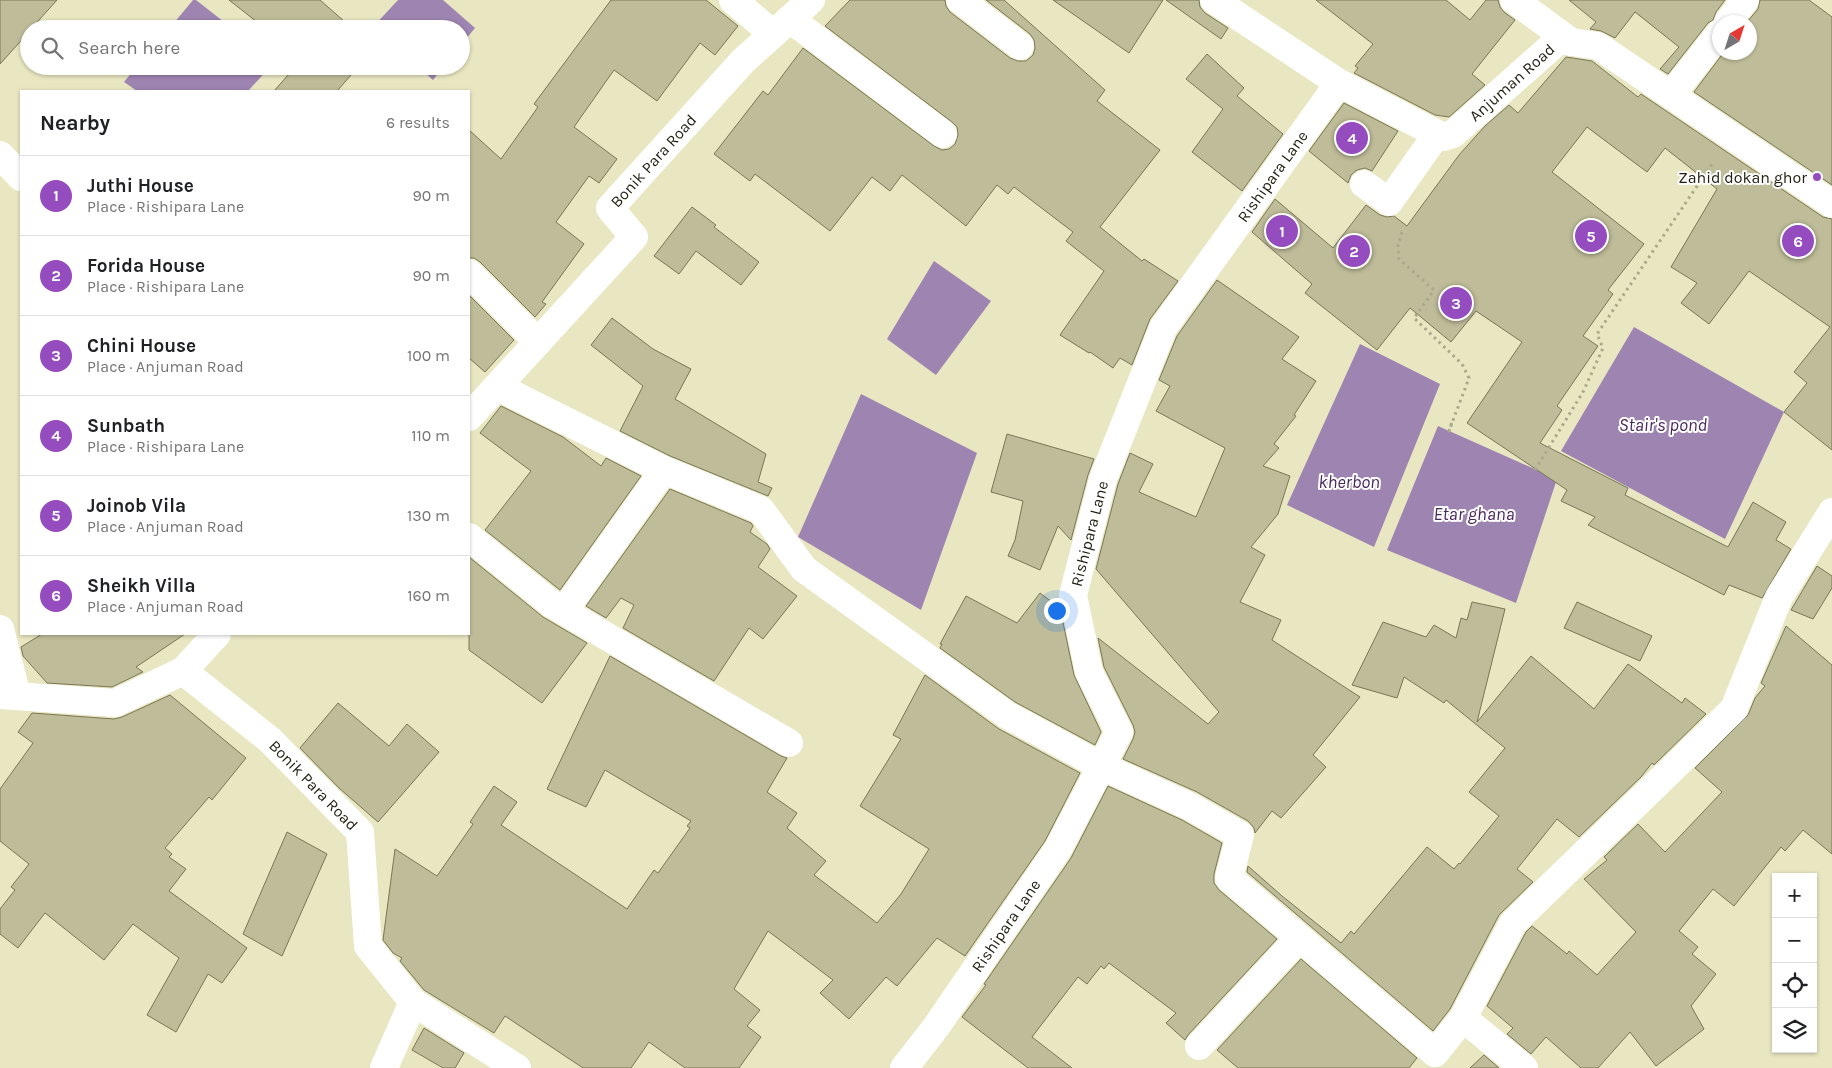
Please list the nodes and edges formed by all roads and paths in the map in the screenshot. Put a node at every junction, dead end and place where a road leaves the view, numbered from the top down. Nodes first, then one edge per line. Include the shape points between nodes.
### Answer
1 (733, 0) edge
2 (811, 0) edge
3 (960, 0) edge
4 (1214, 0) edge
5 (1514, 0) edge
6 (1745, 0) edge
7 (1733, 15) edge
8 (781, 27) junction
9 (1571, 42) junction
10 (1712, 43) edge
11 (1020, 46) dead end
12 (1339, 83) junction
13 (1671, 95) junction
14 (943, 134) dead end
15 (1437, 134) junction
16 (1732, 136) junction
17 (0, 154) edge
18 (20, 176) edge
19 (1364, 184) dead end
20 (1832, 204) edge
21 (1402, 231) dead end
22 (470, 274) edge
23 (538, 342) junction
24 (498, 387) junction
25 (470, 416) edge
26 (1453, 419) dead end
27 (664, 470) junction
28 (1535, 470) dead end
29 (1832, 512) edge
30 (470, 538) edge
31 (564, 611) junction
32 (0, 629) edge
33 (208, 637) edge
34 (182, 671) junction
35 (9, 695) edge
36 (789, 743) dead end
37 (1102, 766) junction
38 (1299, 938) junction
39 (413, 1002) junction
40 (1463, 1018) junction
41 (1199, 1046) dead end
42 (384, 1068) edge
43 (517, 1068) edge
44 (904, 1068) edge
45 (1524, 1068) edge

1 - 8 street
2 - 8 street, Bonik Para Road
3 - 11 street
4 - 12 street
5 - 9 street
6 - 7 street
8 - 14 street
8 - 23 street, Bonik Para Road via 743,61 610,208 634,237
9 - 13 street, Anjuman Road via 1598,46
9 - 15 street, Anjuman Road via 1558,40 1453,134 1442,137
10 - 13 street
12 - 15 street
12 - 37 street, Rishipara Lane via 1163,328 1103,479 1073,595 1088,672 1119,732
13 - 16 street, Anjuman Road
15 - 19 street via 1389,202
16 - 20 street, Anjuman Road
16 - 28 path via 1597,334 1603,348 1583,392
17 - 18 street
21 - 26 path via 1399,259 1434,290 1414,318 1462,364 1469,378 1449,430
22 - 23 street
23 - 24 street, Bonik Para Road
24 - 25 street, Bonik Para Road
24 - 27 street
27 - 31 street
27 - 37 street via 761,510 804,569 1007,715
29 - 40 street via 1779,597 1734,709 1513,923
30 - 31 street
31 - 36 street
32 - 35 street
33 - 34 street
34 - 35 street via 115,703
34 - 39 street, Bonik Para Road via 270,740 360,832 368,946
37 - 38 street via 1189,806 1240,835 1229,878
37 - 44 street, Rishipara Lane via 1058,849 936,1027
38 - 40 street via 1435,1053
38 - 41 street
39 - 42 street
39 - 43 street, Bonik Para Road
40 - 45 street

